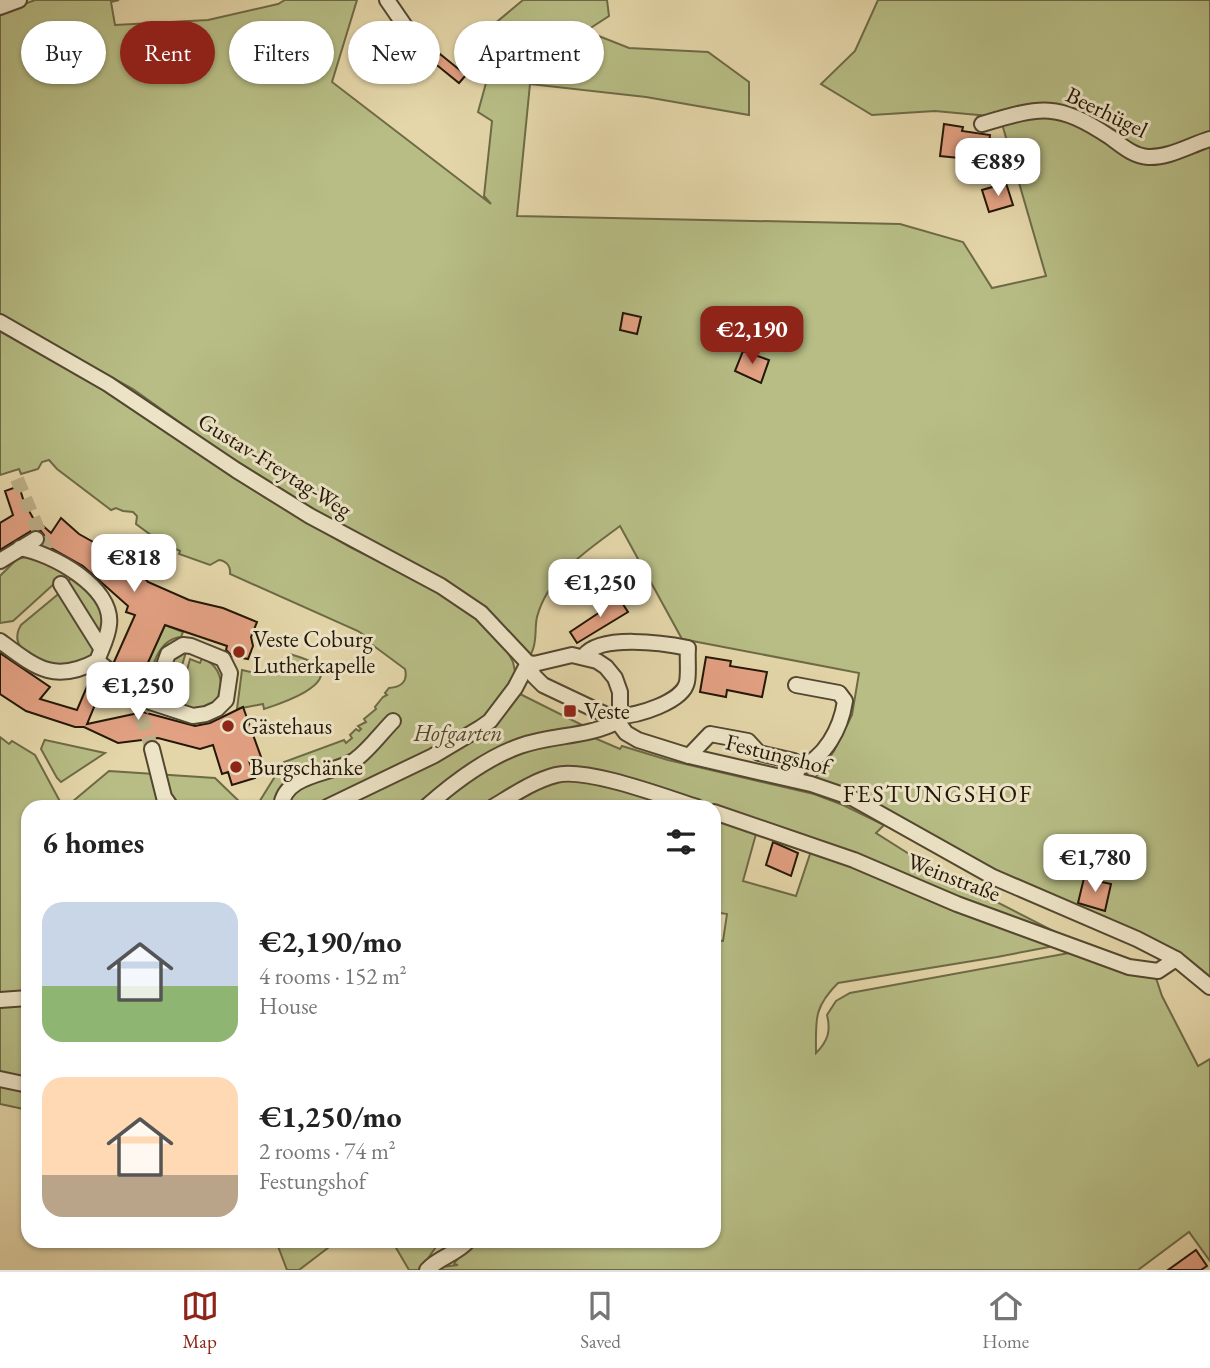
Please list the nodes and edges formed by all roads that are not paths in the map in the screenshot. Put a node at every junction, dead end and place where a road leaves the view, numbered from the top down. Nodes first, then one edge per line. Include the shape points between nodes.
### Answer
1 (19, 0) edge
2 (387, 0) edge
3 (0, 7) edge
4 (401, 21) edge
5 (982, 124) dead end
6 (1210, 139) edge
7 (0, 322) edge
8 (36, 539) dead end
9 (20, 548) junction
10 (0, 561) edge
11 (61, 584) tunnel mouth
12 (0, 641) edge
13 (99, 654) junction
14 (584, 656) junction
15 (523, 659) junction
16 (796, 685) dead end
17 (152, 699) tunnel mouth
18 (619, 719) junction
19 (393, 721) dead end
20 (152, 749) tunnel mouth
21 (689, 756) junction
22 (796, 774) junction
23 (167, 800) edge
24 (283, 800) edge
25 (342, 800) edge
26 (434, 800) edge
27 (505, 800) edge
28 (675, 800) edge
29 (721, 814) edge
30 (1176, 959) junction
31 (1210, 986) edge
32 (21, 998) edge
33 (0, 1000) edge
34 (0, 1079) edge
35 (21, 1084) edge
36 (462, 1248) edge
37 (428, 1270) edge

1 - 3 street
2 - 4 street
5 - 6 street, Beerhügel via 1049,109 1144,157 1161,157
7 - 15 street, Gustav-Freytag-Weg via 108,384 310,516 441,586 481,613
8 - 9 street
9 - 10 street
9 - 13 street via 40,552 98,590 109,625
11 - 13 street
12 - 13 street via 32,664 53,672 78,671
13 - 17 street via 138,698 193,716 217,709 226,699 230,673 223,659 183,645 169,654
14 - 15 street via 534,664
14 - 18 street via 606,667 615,678 621,692
14 - 18 street via 597,646 615,643 663,642 688,648 684,690 656,707
15 - 18 street, Gustav-Freytag-Weg via 543,685
15 - 25 street via 515,688 490,721 433,756
16 - 22 street via 839,693 845,701 823,751
18 - 21 street, Festungshof via 623,730 638,740
18 - 26 street via 601,730 520,746 460,779
19 - 24 street via 355,760 292,785
20 - 23 street
21 - 22 street, Festungshof
21 - 22 street via 709,734 748,741 759,753 793,761
22 - 30 street, Festungshof via 852,798 993,877
27 - 28 street via 559,774 627,785
29 - 30 street, Weinstraße via 854,860 957,904 1129,967 1158,971
30 - 31 street, Festungshof
32 - 33 street
34 - 35 street
36 - 37 street

